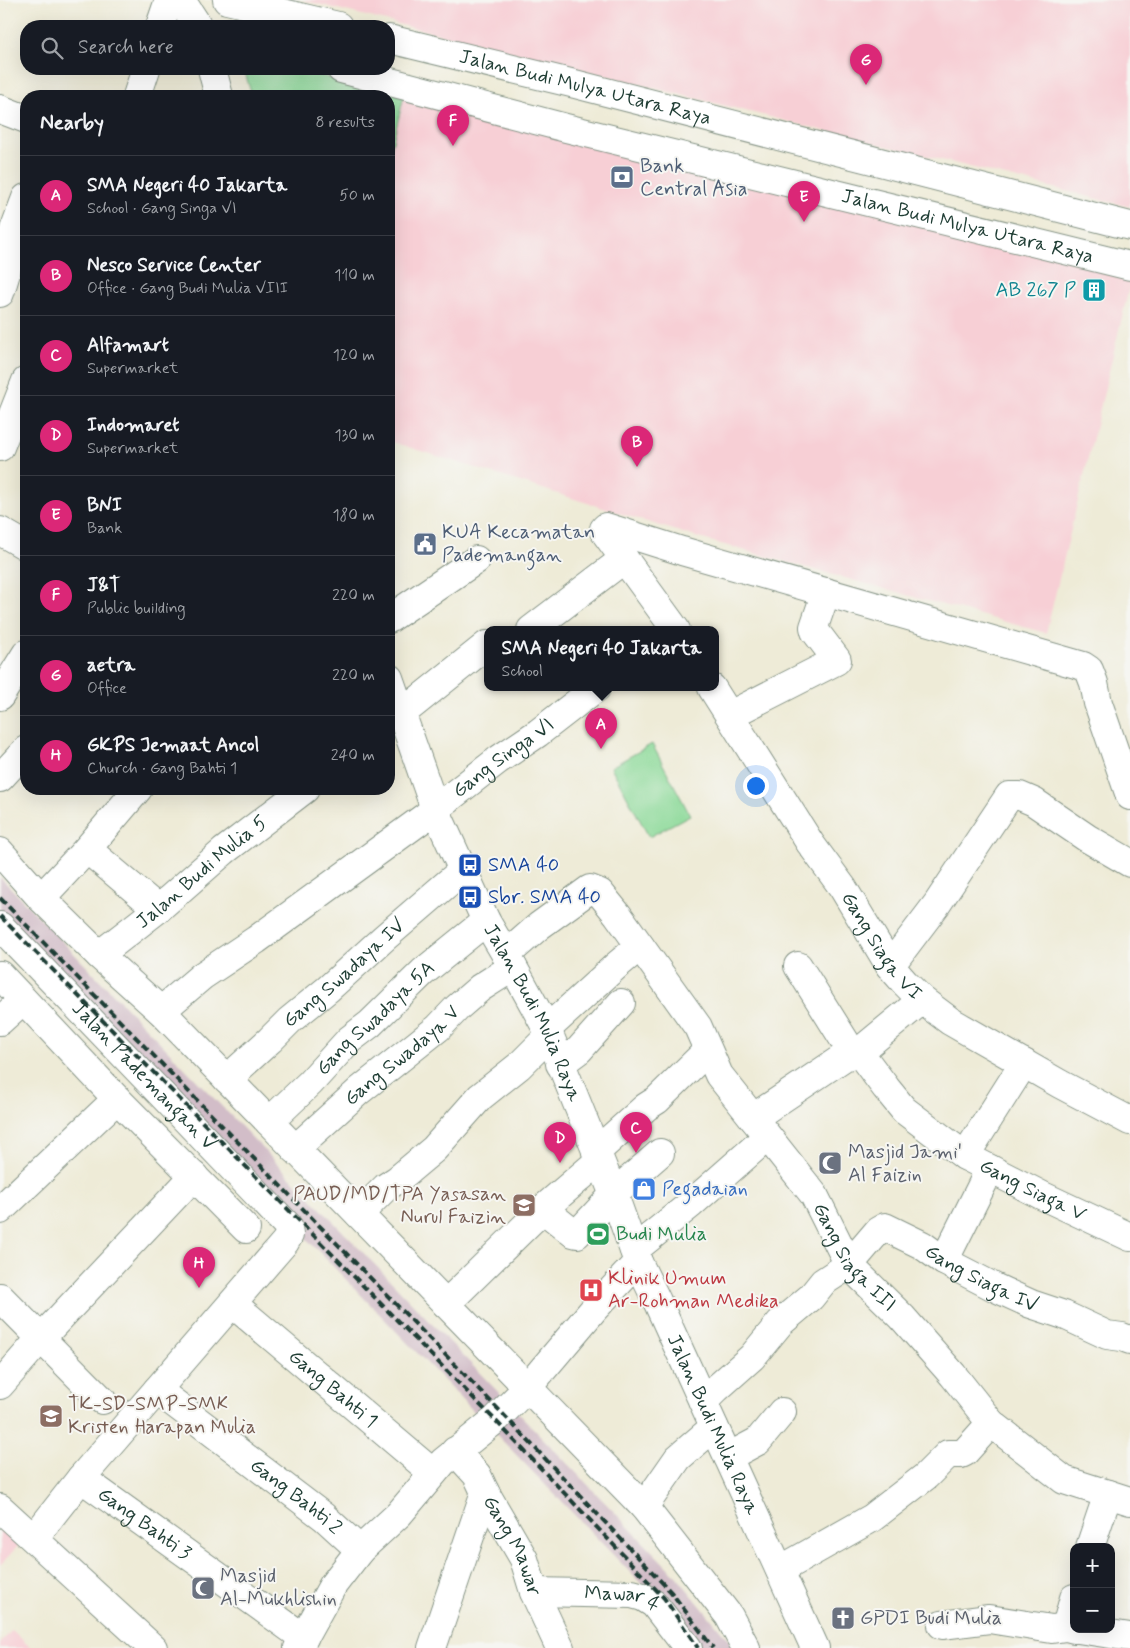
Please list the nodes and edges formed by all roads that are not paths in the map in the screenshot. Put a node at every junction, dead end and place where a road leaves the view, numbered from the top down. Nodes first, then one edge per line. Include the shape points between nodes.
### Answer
1 (169, 0) edge
2 (181, 0) edge
3 (227, 0) edge
4 (162, 20) edge
5 (194, 20) edge
6 (312, 20) edge
7 (395, 40) edge
8 (144, 75) edge
9 (214, 75) edge
10 (364, 75) edge
11 (578, 86) junction
12 (139, 90) edge
13 (217, 90) edge
14 (0, 109) edge
15 (20, 117) edge
16 (566, 128) junction
17 (20, 214) edge
18 (1130, 226) edge
19 (1130, 266) edge
20 (8, 280) edge
21 (20, 402) edge
22 (0, 446) edge
23 (0, 531) edge
24 (20, 543) edge
25 (624, 559) junction
26 (476, 560) dead end
27 (826, 592) junction
28 (395, 615) edge
29 (536, 626) edge
30 (673, 626) edge
31 (484, 649) edge
32 (20, 664) edge
33 (592, 691) edge
34 (714, 691) edge
35 (0, 696) edge
36 (730, 715) junction
37 (397, 723) edge
38 (20, 756) edge
39 (0, 778) edge
40 (133, 795) edge
41 (297, 795) edge
42 (1130, 796) edge
43 (435, 809) junction
44 (87, 849) junction
45 (0, 852) edge
46 (1130, 863) edge
47 (463, 870) junction
48 (41, 898) junction
49 (158, 909) junction
50 (486, 921) junction
51 (0, 926) edge
52 (640, 946) junction
53 (99, 955) junction
54 (510, 961) junction
55 (798, 966) dead end
56 (890, 966) junction
57 (0, 975) edge
58 (23, 1000) junction
59 (922, 1000) junction
60 (621, 1004) dead end
61 (161, 1012) junction
62 (0, 1021) edge
63 (548, 1032) junction
64 (707, 1051) junction
65 (856, 1052) junction
66 (1024, 1063) junction
67 (560, 1064) junction
68 (227, 1079) junction
69 (117, 1098) junction
70 (1130, 1121) edge
71 (269, 1122) junction
72 (760, 1128) junction
73 (295, 1149) junction
74 (660, 1153) dead end
75 (597, 1156) junction
76 (965, 1156) junction
77 (990, 1169) junction
78 (194, 1176) junction
79 (614, 1195) junction
80 (543, 1209) junction
81 (0, 1210) edge
82 (358, 1214) junction
83 (246, 1229) dead end
84 (1130, 1237) edge
85 (636, 1256) junction
86 (944, 1261) junction
87 (849, 1265) junction
88 (0, 1297) edge
89 (233, 1304) junction
90 (446, 1304) junction
91 (41, 1338) junction
92 (1130, 1340) edge
93 (0, 1385) edge
94 (528, 1388) junction
95 (157, 1390) junction
96 (102, 1400) dead end
97 (703, 1402) junction
98 (782, 1412) dead end
99 (991, 1423) junction
100 (714, 1427) junction
101 (455, 1451) junction
102 (728, 1457) junction
103 (433, 1473) junction
104 (81, 1478) junction
105 (485, 1492) junction
106 (1119, 1497) edge
107 (644, 1507) junction
108 (0, 1508) edge
109 (37, 1534) junction
110 (1092, 1543) edge
111 (360, 1550) junction
112 (780, 1570) junction
113 (534, 1592) junction
114 (942, 1625) dead end
115 (1070, 1628) edge
116 (1104, 1633) edge
117 (1130, 1637) edge
118 (551, 1641) edge
119 (301, 1643) edge
120 (813, 1647) edge
121 (153, 1648) edge
122 (432, 1648) edge
123 (688, 1648) edge
124 (746, 1648) edge

1 - 4 street
2 - 5 street
3 - 6 street
7 - 11 street, Jalan Budi Mulya Utara Raya
8 - 12 street
9 - 13 street
10 - 16 street, Jalan Budi Mulya Utara Raya
11 - 16 street
11 - 18 street, Jalan Budi Mulya Utara Raya
14 - 15 street
16 - 19 street, Jalan Budi Mulya Utara Raya
17 - 20 street via 14,230
21 - 22 street
23 - 24 street
25 - 27 street via 604,531 606,527
25 - 29 street
25 - 30 street
26 - 28 street
27 - 36 street via 814,627 836,662
27 - 42 street via 1089,670
31 - 37 street
32 - 35 street
33 - 43 street, Gang Singa VI
34 - 36 street, Gang Siaga VI
36 - 56 street, Gang Siaga VI
37 - 43 street, Jalan Budi Mulia Raya
38 - 39 street
40 - 44 street
41 - 49 street, Jalan Budi Mulia 5 via 224,851
43 - 47 street, Jalan Budi Mulia Raya
43 - 61 street, Gang Singa VI via 202,976
44 - 48 street
44 - 49 street
45 - 48 street
46 - 56 street via 1087,838 1061,807 1009,796 937,904
47 - 50 street, Jalan Budi Mulia Raya
47 - 68 street, Gang Swadaya IV
48 - 53 street
49 - 53 street, Jalan Budi Mulia 5
50 - 54 street, Jalan Budi Mulia Raya
50 - 71 street, Gang Swadaya 5A via 423,972 349,1040
51 - 89 street, Jalan Pademangan V via 288,1226 289,1235 285,1242
52 - 54 street, Gang Swadaya V via 600,894 590,889 538,926
52 - 63 street
52 - 64 street, Gang Siaga III via 698,1027
53 - 61 street
54 - 63 street, Jalan Budi Mulia Raya
54 - 73 street, Gang Swadaya V via 438,1028 359,1091
55 - 65 street, Gang Siaga V
56 - 59 street, Gang Siaga VI
57 - 58 street
58 - 62 street
58 - 69 street
59 - 65 street
59 - 66 street, Gang Siaga VI via 950,1021
60 - 67 street via 579,1050
61 - 68 street
63 - 67 street, Jalan Budi Mulia Raya
63 - 82 street via 519,1066 480,1097 434,1149
64 - 72 street, Gang Siaga III via 719,1074
64 - 75 street
65 - 72 street via 844,1057
65 - 76 street, Gang Siaga V via 904,1110
66 - 70 street, Gang Siaga VI
66 - 76 street
67 - 75 street, Jalan Budi Mulia Raya
68 - 71 street
69 - 78 street
69 - 81 street
71 - 73 street
72 - 85 street via 691,1204
72 - 87 street, Gang Siaga III via 814,1195
73 - 82 street
74 - 79 street
75 - 79 street, Jalan Budi Mulia Raya
75 - 80 street
76 - 77 street, Gang Siaga V
77 - 84 street, Gang Siaga V
77 - 86 street
78 - 83 street
78 - 91 street
79 - 80 street via 577,1234
79 - 85 street, Jalan Budi Mulia Raya
80 - 90 street
82 - 90 street
85 - 94 street
85 - 97 street, Jalan Budi Mulia Raya
86 - 87 street, Gang Siaga IV via 922,1245 885,1226
86 - 92 street, Gang Siaga IV via 1031,1304 1107,1335
87 - 97 street via 823,1282 811,1297 780,1323 752,1357
87 - 99 street, Gang Siaga III via 902,1317
88 - 91 street
89 - 95 street
89 - 103 street, Gang Bahti 1
90 - 94 street
91 - 93 street
91 - 96 street
94 - 101 street via 495,1420
94 - 107 street
95 - 104 street
95 - 111 street, Gang Bahti 2 via 324,1517
97 - 100 street, Jalan Budi Mulia Raya
98 - 102 street via 758,1441
99 - 106 street, Gang Siaga III via 1064,1480
99 - 112 street via 965,1452 948,1454 926,1476 872,1518
100 - 102 street, Jalan Budi Mulia Raya
100 - 107 street via 678,1458
101 - 103 street
101 - 105 street, Gang Mawar via 477,1476
102 - 112 street, Jalan Budi Mulia Raya
103 - 111 street via 399,1514
104 - 109 street
104 - 119 street, Gang Bahti 3
105 - 113 street, Gang Mawar via 524,1559
105 - 122 street
106 - 110 street
107 - 124 street via 729,1616
108 - 109 street
109 - 121 street
111 - 119 street via 333,1585
112 - 120 street, Jalan Budi Mulia Raya
113 - 118 street, Gang Mawar
113 - 123 street, Mawar 4 via 643,1597 654,1604
114 - 115 street via 989,1619 1052,1629
116 - 117 street

